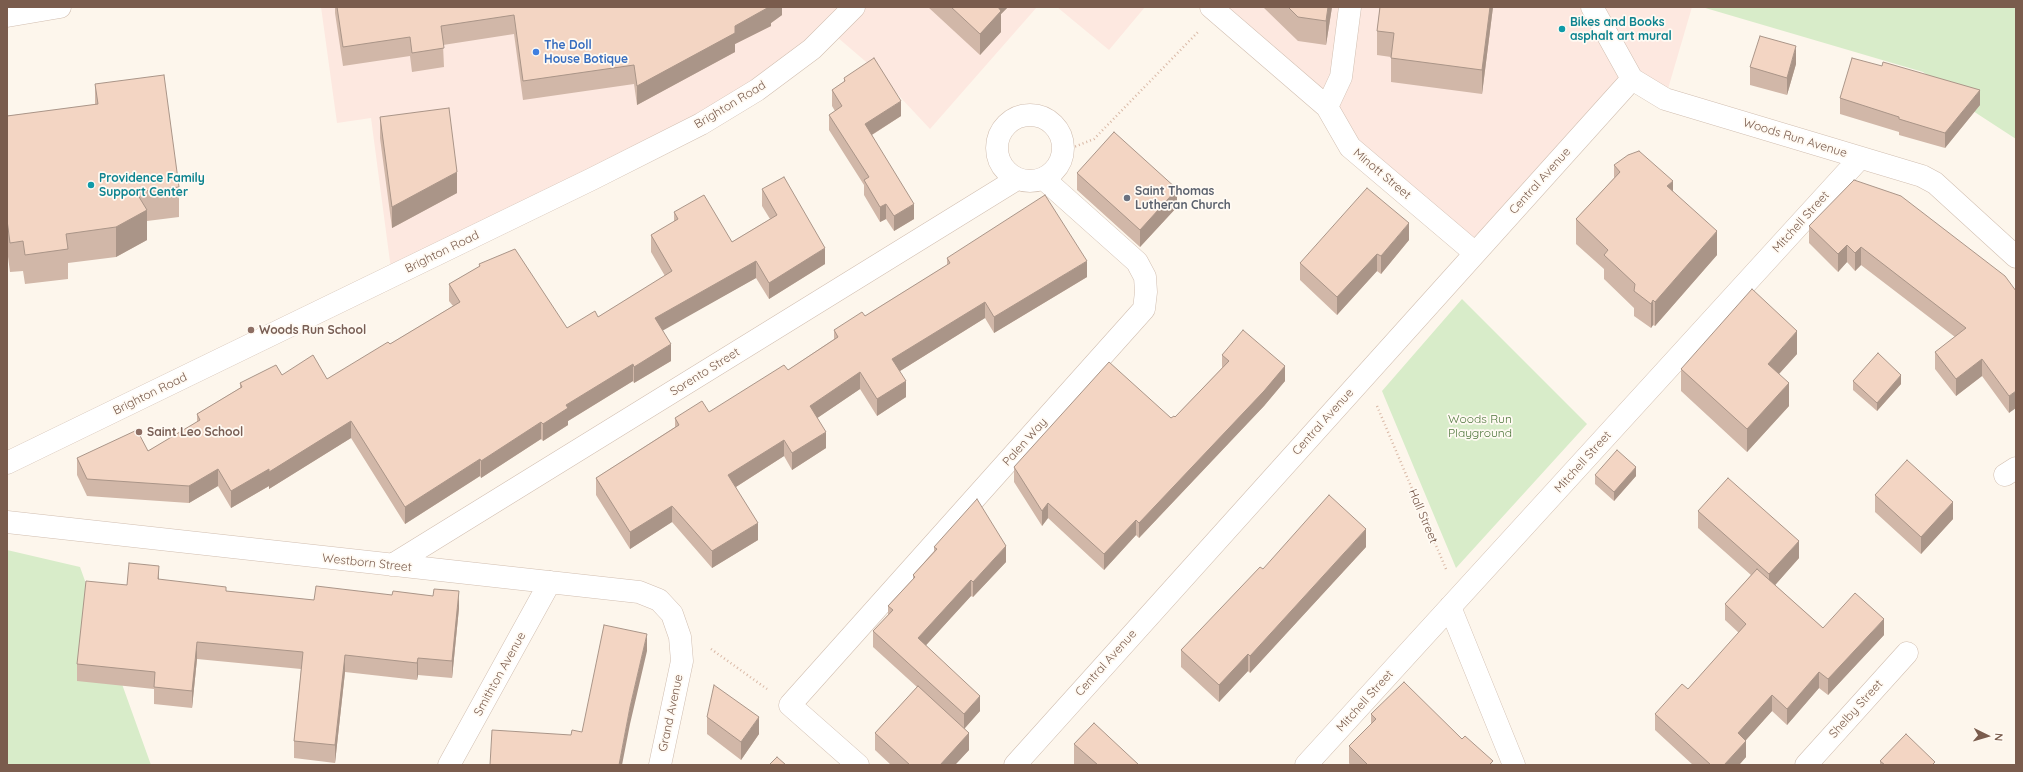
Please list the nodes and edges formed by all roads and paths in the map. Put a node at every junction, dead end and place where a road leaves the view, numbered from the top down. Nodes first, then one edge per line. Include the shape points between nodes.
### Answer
1 (60, 7) edge
2 (854, 7) edge
3 (1350, 7) edge
4 (1592, 7) edge
5 (1214, 10) edge
6 (7, 16) edge
7 (1632, 79) junction
8 (1327, 107) junction
9 (1064, 151) junction
10 (1860, 158) junction
11 (1017, 178) junction
12 (1044, 179) junction
13 (1475, 253) junction
14 (2016, 257) edge
15 (1388, 433) dead end
16 (7, 463) edge
17 (7, 522) edge
18 (392, 565) junction
19 (550, 582) junction
20 (1454, 603) junction
21 (676, 625) junction
22 (1907, 653) dead end
23 (682, 661) joint
24 (790, 705) junction
25 (449, 765) edge
26 (660, 765) edge
27 (858, 765) edge
28 (1015, 765) edge
29 (1306, 765) edge
30 (1514, 765) edge
31 (1806, 765) edge

1 - 6 street
2 - 16 street, Brighton Road via 806,53 756,90 701,124 592,180
3 - 8 street via 1341,77
4 - 7 street, Woods Run Avenue
5 - 8 street, Minott Street
5 - 9 path via 1094,139
7 - 10 street, Woods Run Avenue via 1665,99
7 - 13 street, Central Avenue
8 - 13 street, Minott Street via 1350,147
9 - 11 street via 1063,140 1050,120 1028,114 1016,117 1000,133 997,144 1002,167
9 - 12 street via 1057,167
10 - 14 street, Woods Run Avenue via 1922,176 1934,183
10 - 20 street, Mitchell Street
11 - 12 street via 1033,182
11 - 18 street, Sorento Street
12 - 24 street, Palen Way via 1137,262 1145,277 1144,309
13 - 28 street, Central Avenue
15 - 20 path, Hall Street
17 - 18 street, Westborn Street
18 - 19 street, Westborn Street
19 - 21 street, Westborn Street via 639,592 659,600 672,614
19 - 25 street, Smithton Avenue
20 - 29 street, Mitchell Street
20 - 30 street
21 - 23 street, Westborn Street
21 - 24 path
22 - 31 street, Shelby Street
23 - 26 street, Grand Avenue
24 - 27 street

